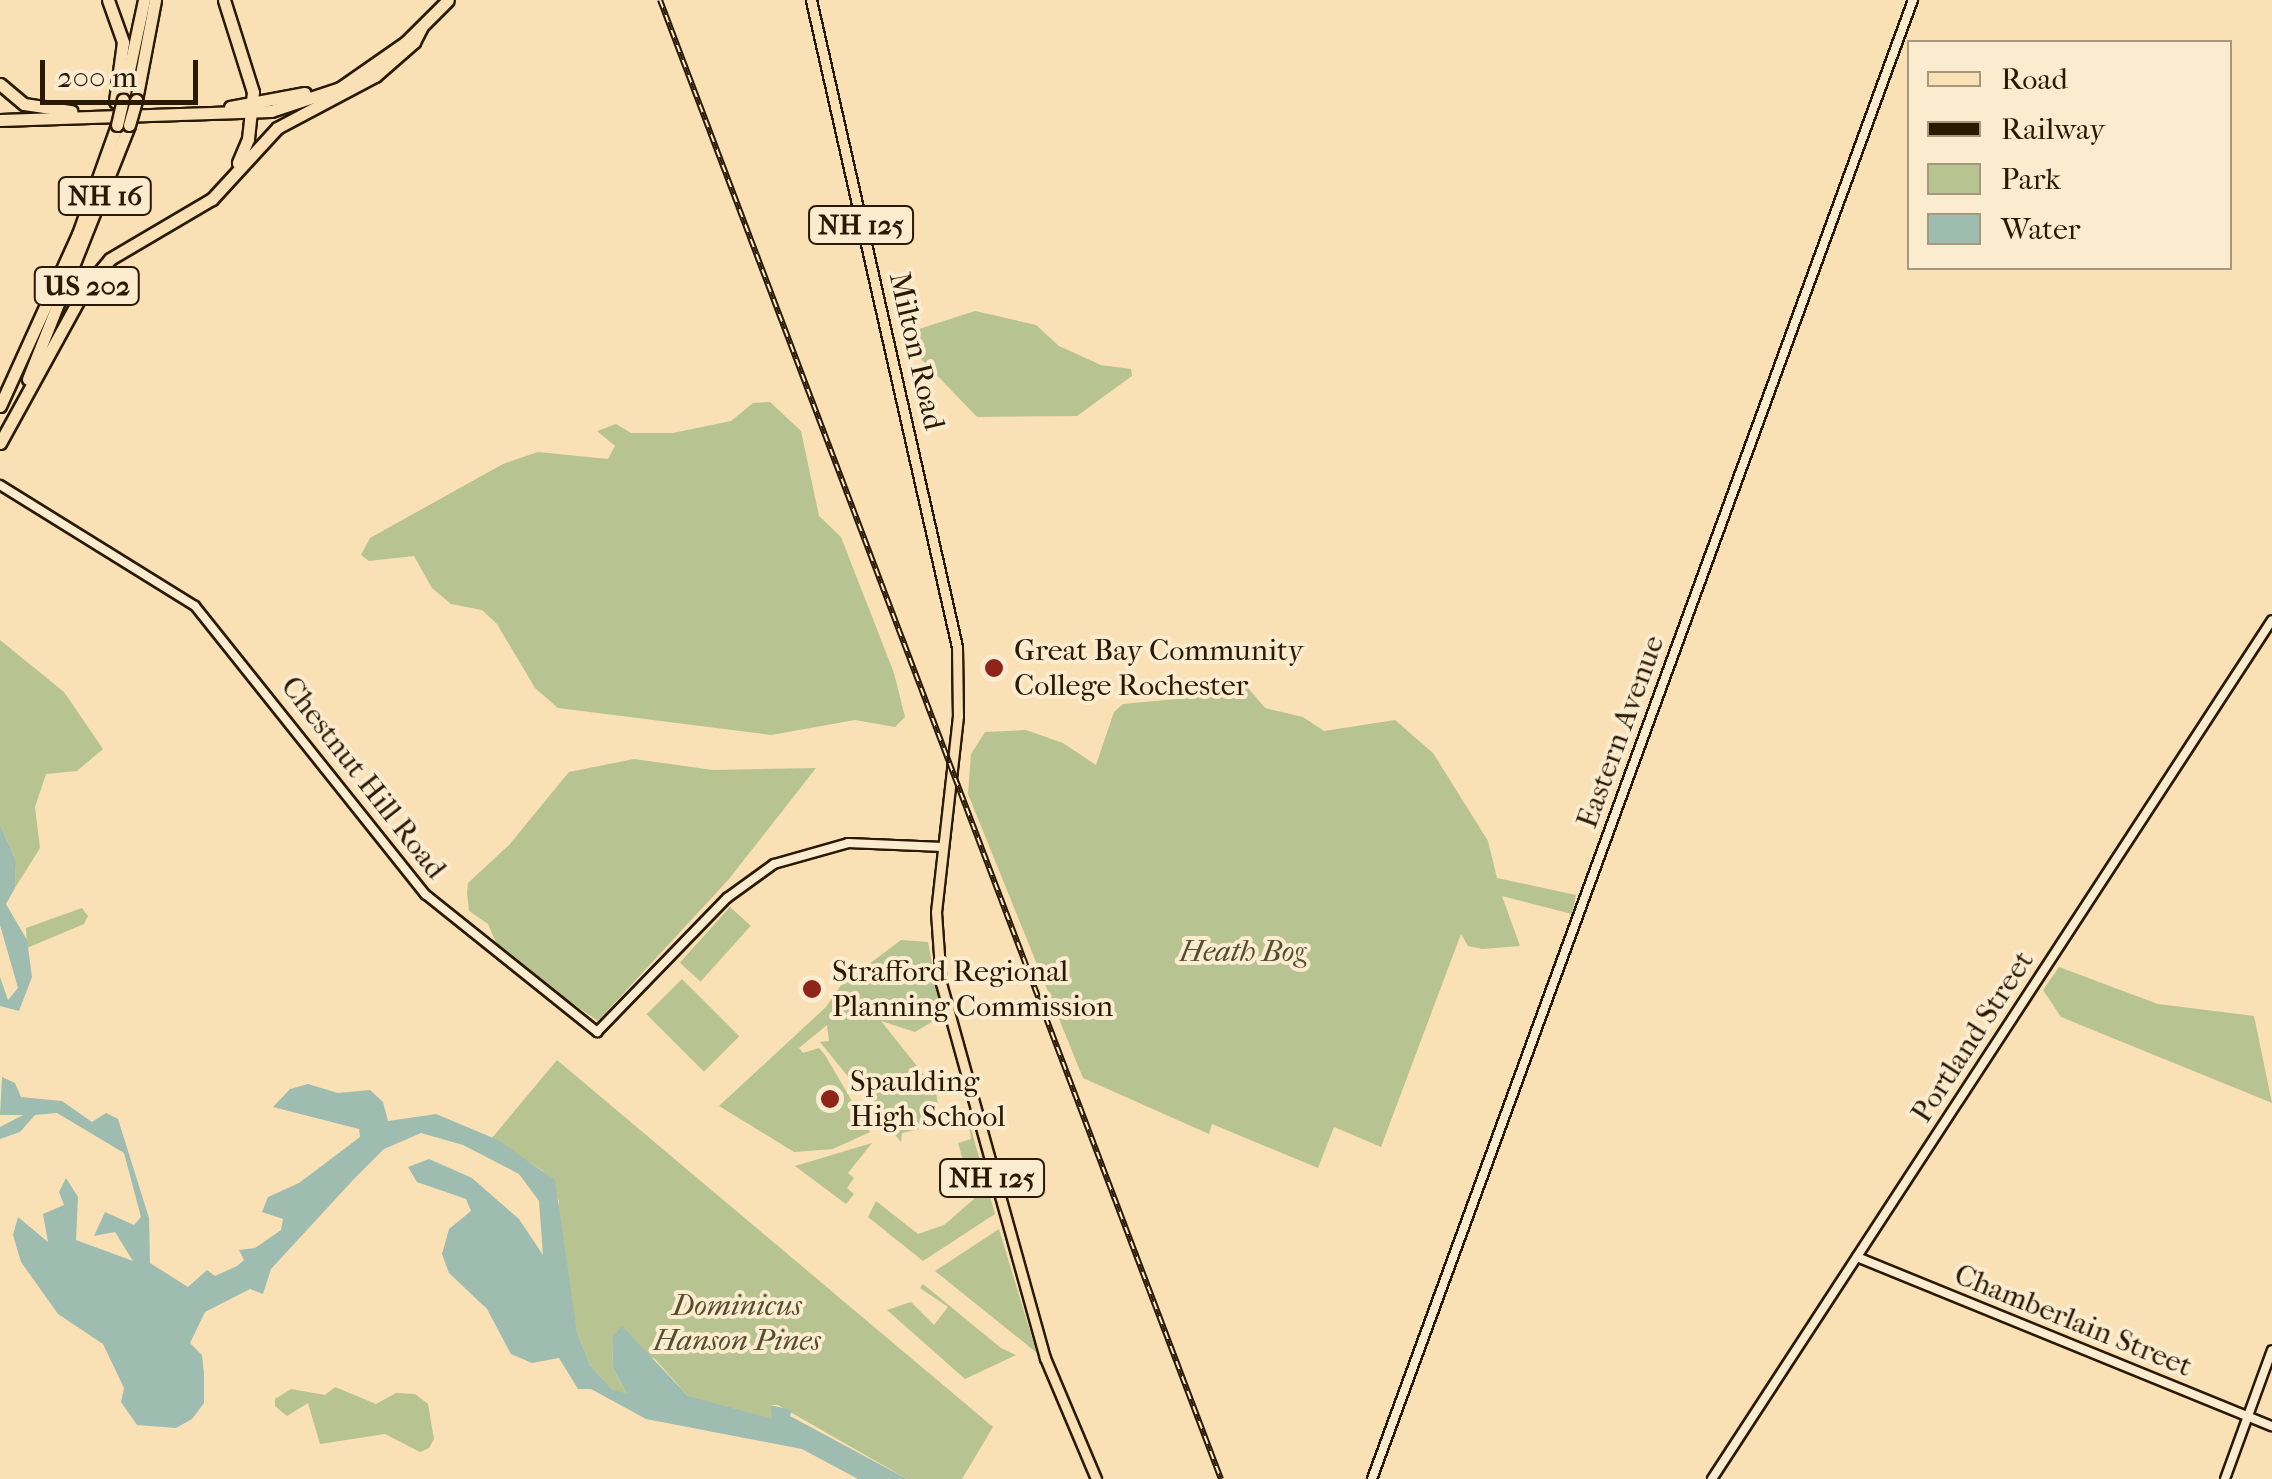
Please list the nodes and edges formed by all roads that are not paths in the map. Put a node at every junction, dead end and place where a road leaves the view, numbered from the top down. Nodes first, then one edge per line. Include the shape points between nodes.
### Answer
1 (108, 0) edge
2 (144, 0) edge
3 (156, 0) edge
4 (224, 0) edge
5 (448, 0) edge
6 (810, 0) edge
7 (1913, 0) edge
8 (421, 28) junction
9 (0, 84) edge
10 (125, 100) junction
11 (252, 110) junction
12 (71, 111) junction
13 (0, 116) edge
14 (118, 125) junction
15 (230, 181) junction
16 (0, 406) edge
17 (0, 442) edge
18 (0, 485) edge
19 (2272, 620) edge
20 (943, 847) junction
21 (1857, 1257) junction
22 (2272, 1350) edge
23 (2248, 1416) junction
24 (2272, 1426) edge
25 (1096, 1479) edge
26 (1372, 1479) edge
27 (1712, 1479) edge
28 (2225, 1479) edge

1 - 10 highway via 123,42
2 - 10 highway, NH 16
3 - 10 highway, NH 16
4 - 11 highway via 245,53
5 - 8 highway, US 202
6 - 20 main road, Milton Road / NH 125 via 950,604 958,716
7 - 26 street, Eastern Avenue
8 - 11 highway, US 202 via 352,78
8 - 15 highway, US 202 via 402,55 368,80 277,128
9 - 12 highway, US 202 via 24,104
10 - 14 highway, NH 16, bridge
11 - 12 highway, US 202
11 - 13 highway
11 - 15 highway
12 - 13 highway
14 - 16 highway, NH 16
14 - 17 highway, NH 16 via 69,290
15 - 17 highway, US 202 via 102,268
18 - 20 street, Chestnut Hill Road via 194,606 425,894 493,955 597,1032 727,898 774,864 836,844
19 - 21 street, Portland Street
20 - 25 main road, NH 125 via 936,936 952,1030 1045,1358
21 - 23 street, Chamberlain Street
21 - 27 street, Portland Street
22 - 23 street
23 - 24 street, Chamberlain Street
23 - 28 street

